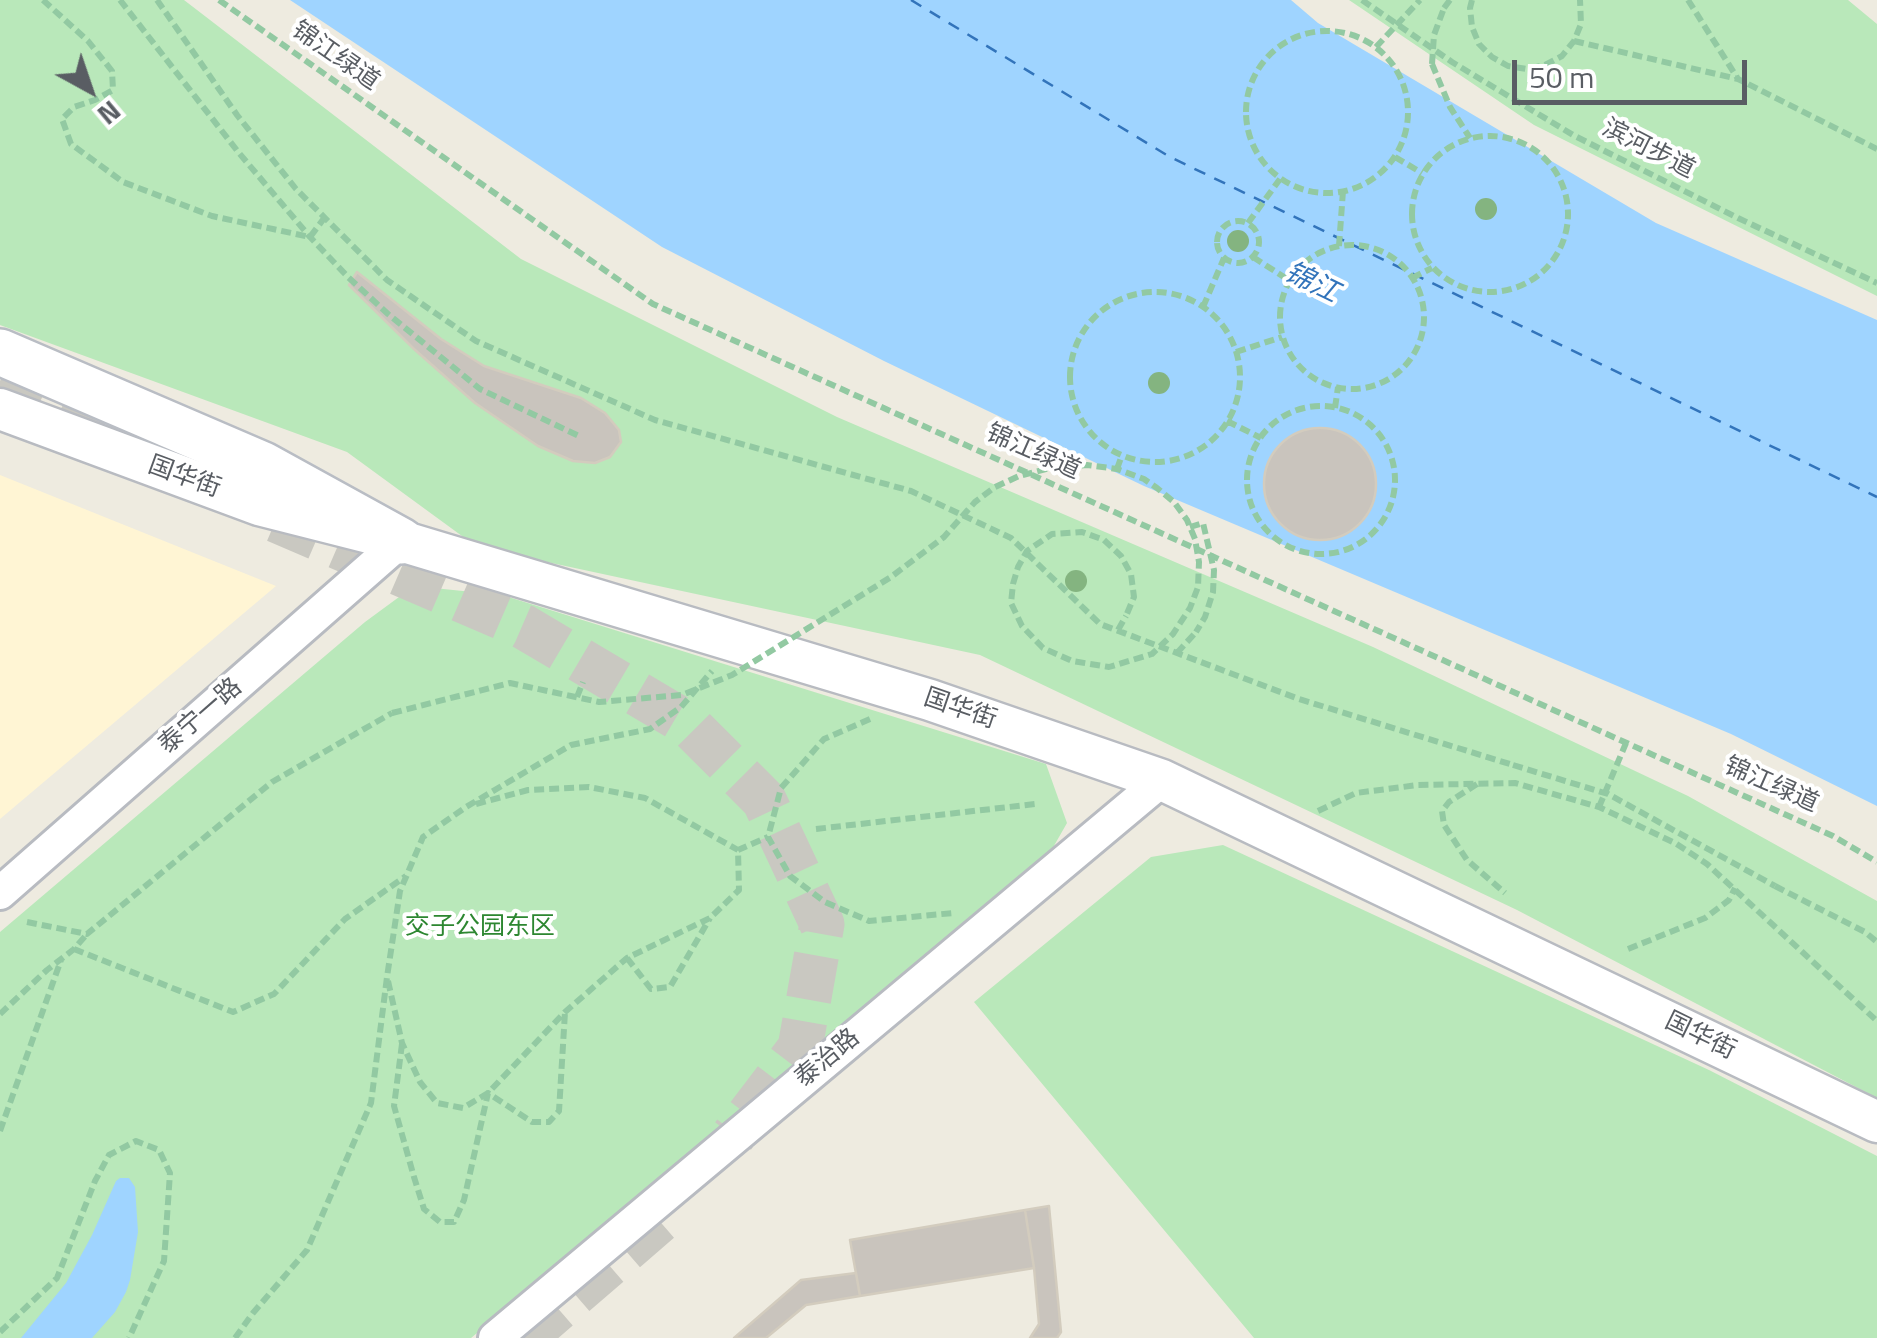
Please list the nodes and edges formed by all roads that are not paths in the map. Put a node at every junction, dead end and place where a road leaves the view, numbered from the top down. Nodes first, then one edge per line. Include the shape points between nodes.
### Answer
1 (0, 352) edge
2 (0, 409) edge
3 (402, 541) junction
4 (1162, 780) junction
5 (0, 893) edge
6 (1877, 1122) edge
7 (495, 1338) edge

1 - 3 main road via 263,465
2 - 3 street, 国华街 via 259,505
3 - 4 street, 国华街 via 930,700
3 - 5 street, 泰宁一路
4 - 6 street, 国华街
4 - 7 street, 泰治路

